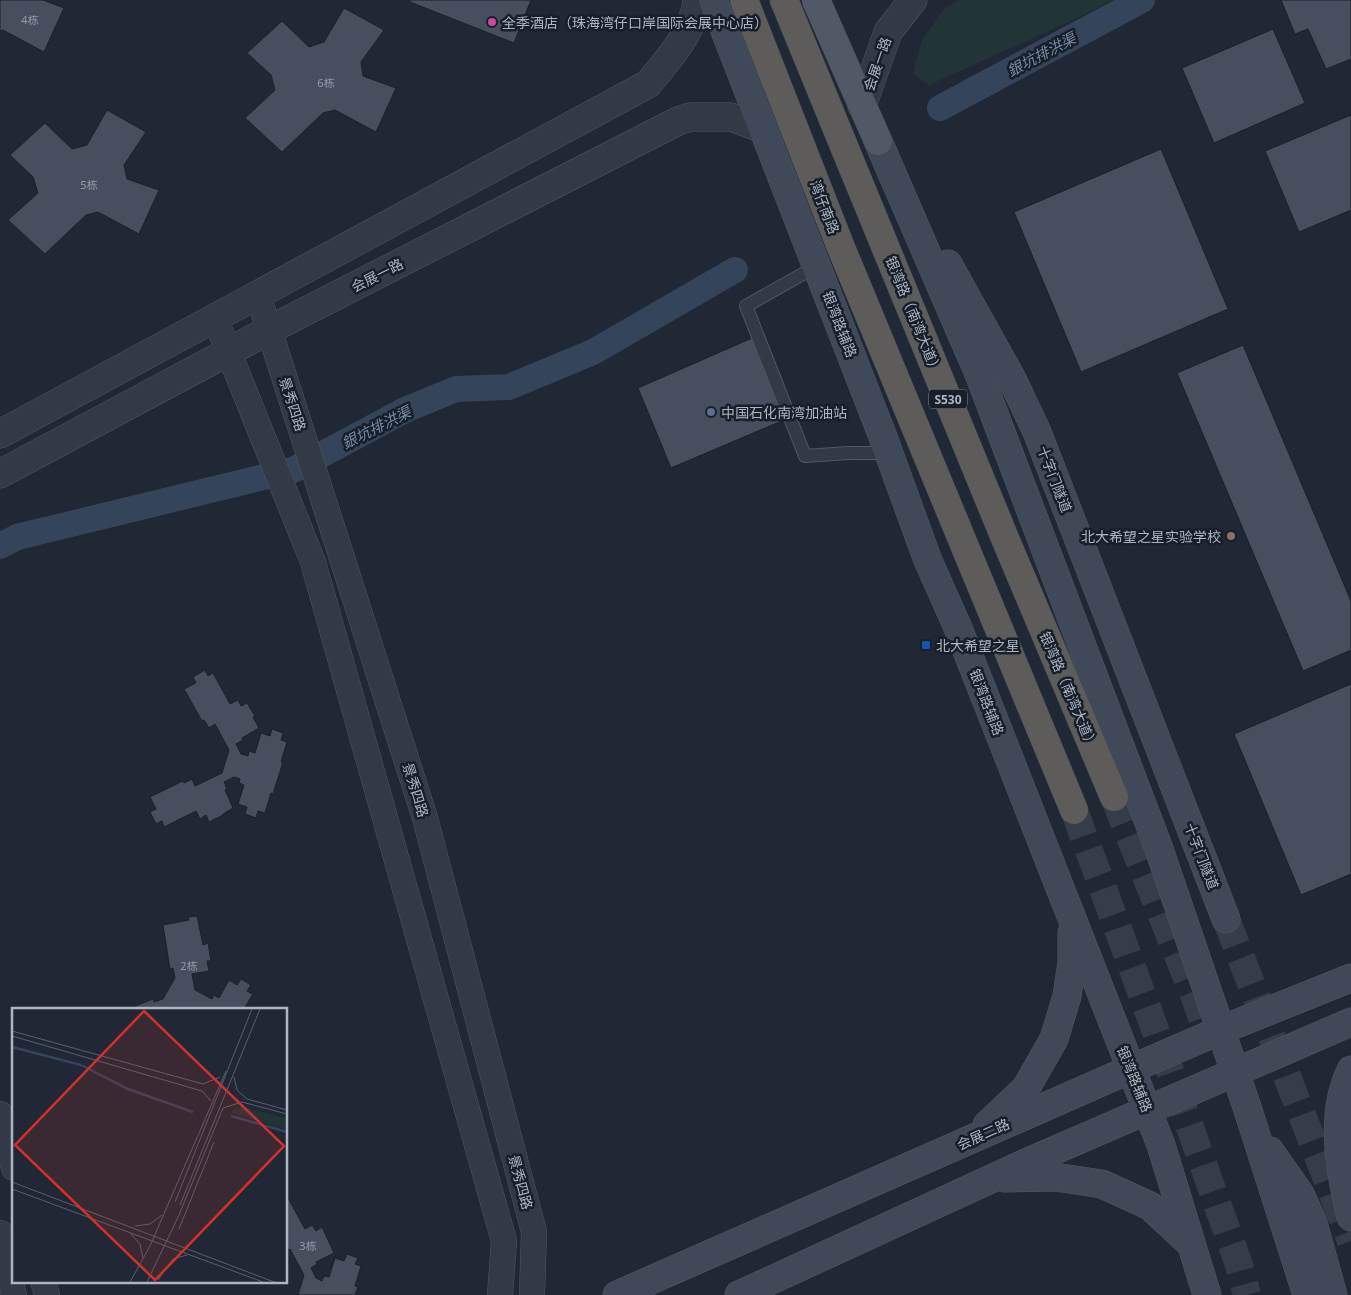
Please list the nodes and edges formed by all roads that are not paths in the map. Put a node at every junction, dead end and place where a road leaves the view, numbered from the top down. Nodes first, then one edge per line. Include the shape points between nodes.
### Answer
1 (697, 0) edge
2 (713, 0) edge
3 (744, 0) edge
4 (784, 0) edge
5 (816, 0) edge
6 (913, 0) edge
7 (862, 106) junction
8 (763, 129) junction
9 (878, 141) junction
10 (817, 266) junction
11 (258, 295) junction
12 (215, 318) junction
13 (269, 330) junction
14 (228, 352) junction
15 (0, 434) edge
16 (889, 453) junction
17 (0, 474) edge
18 (1114, 797) tunnel mouth
19 (1074, 810) tunnel mouth
20 (1072, 918) junction
21 (1226, 919) tunnel mouth
22 (1351, 978) edge
23 (1351, 1022) edge
24 (1221, 1030) junction
25 (1131, 1068) junction
26 (1351, 1070) edge
27 (1235, 1073) junction
28 (1248, 1107) junction
29 (1147, 1111) junction
30 (0, 1114) edge
31 (973, 1139) junction
32 (12, 1160) edge
33 (993, 1178) junction
34 (1351, 1217) edge
35 (0, 1233) edge
36 (1191, 1244) junction
37 (43, 1282) edge
38 (14, 1295) edge
39 (47, 1295) edge
40 (500, 1295) edge
41 (532, 1295) edge
42 (617, 1295) edge
43 (739, 1295) edge
44 (1207, 1295) edge
45 (1307, 1295) edge
46 (1333, 1295) edge

1 - 11 street via 690,26 670,58 648,84
2 - 8 main road, 银湾路辅路
3 - 19 highway, 湾仔南路 / S530 via 840,245
4 - 18 highway, 银湾路（南湾大道） / S530
5 - 7 main road
6 - 7 street, 会展一路 via 888,32
7 - 9 main road
8 - 10 main road, 银湾路辅路
8 - 13 street, 会展一路 via 731,116 690,117 678,121
9 - 21 main road, 十字门隧道 via 1012,379 1037,432
9 - 24 main road via 979,374 1159,849
10 - 16 main road, 银湾路辅路
10 - 16 lane via 746,306 805,456
11 - 12 street
11 - 13 street, 景秀四路
12 - 14 street
12 - 15 street
13 - 14 street, 会展一路
13 - 41 street, 景秀四路 via 425,818 534,1232
14 - 17 street, 会展一路
14 - 40 street via 315,571 504,1240
16 - 20 main road, 银湾路辅路 via 927,558 958,628
20 - 25 main road, 银湾路辅路
20 - 31 main road via 1072,963 1067,996 1054,1039 1026,1088
22 - 24 main road, 会展二路
23 - 27 main road
24 - 25 main road, 会展二路
24 - 27 main road
25 - 29 main road, 银湾路辅路
25 - 31 main road, 会展二路
26 - 34 main road via 1341,1101 1339,1134 1343,1184
27 - 28 main road
27 - 29 main road
28 - 45 main road
28 - 46 main road via 1313,1223
29 - 33 main road
29 - 36 main road, 银湾路辅路 via 1161,1145
30 - 32 street
31 - 42 main road, 会展二路
33 - 36 main road via 1055,1176 1102,1184 1150,1206
33 - 43 main road
35 - 38 street
36 - 44 main road, 银湾路辅路
37 - 39 street

